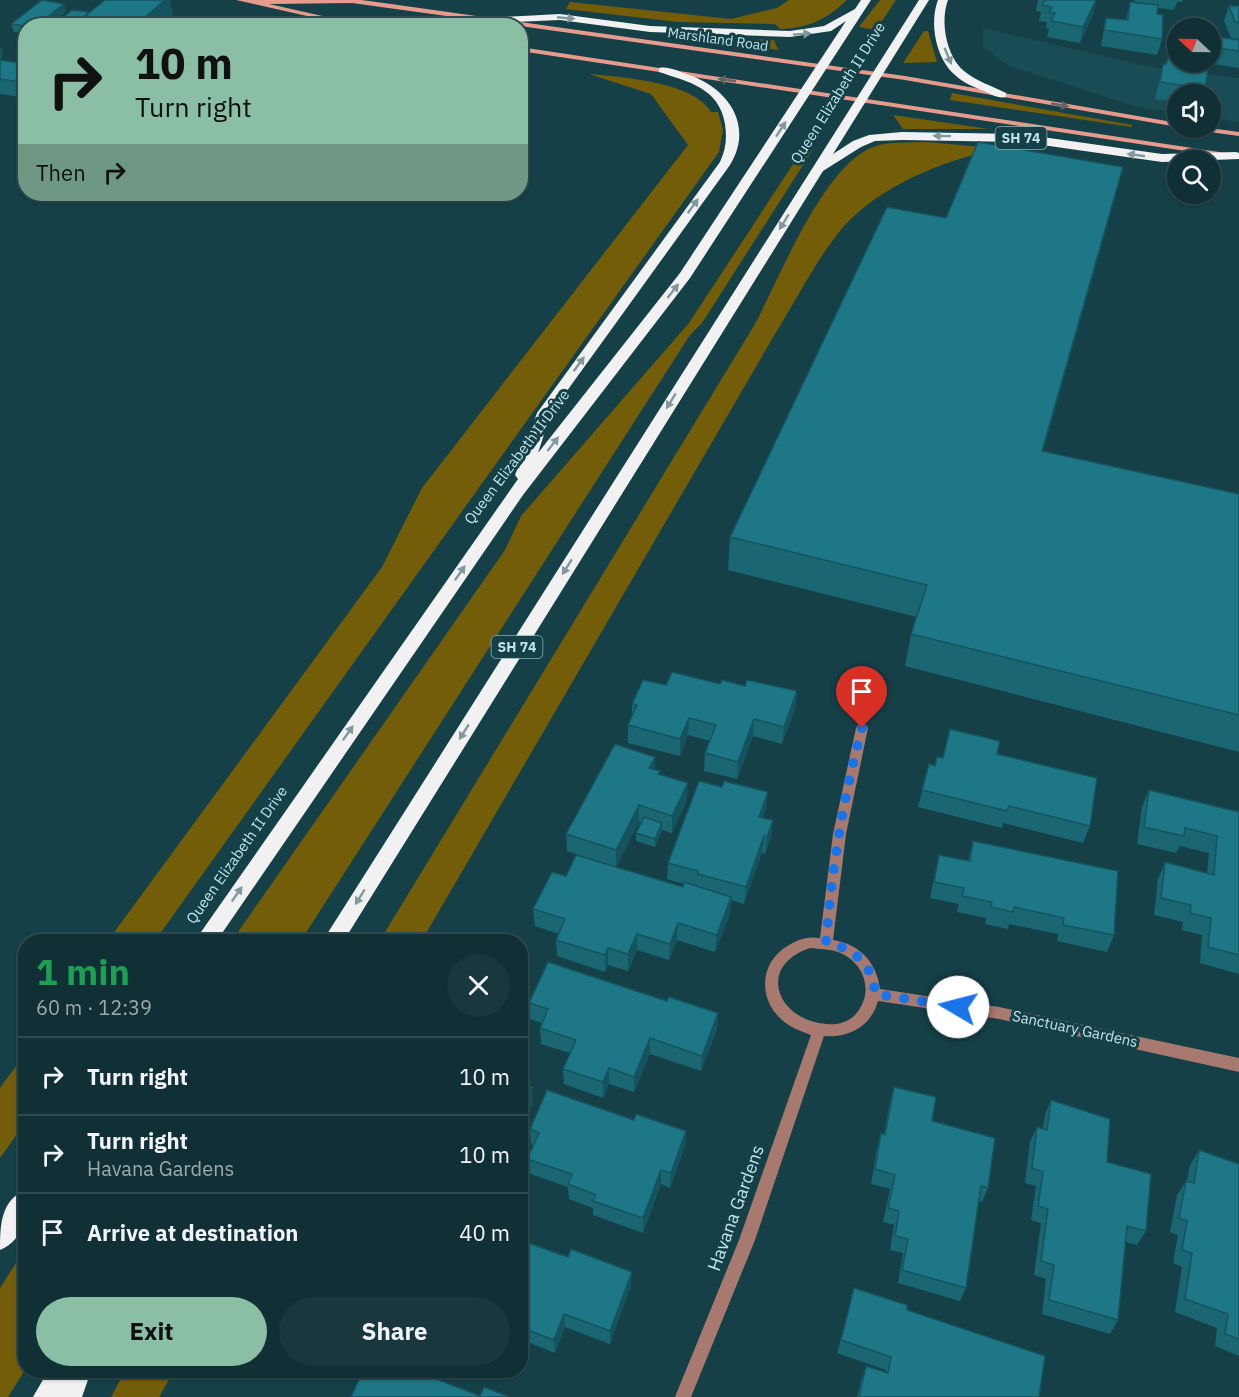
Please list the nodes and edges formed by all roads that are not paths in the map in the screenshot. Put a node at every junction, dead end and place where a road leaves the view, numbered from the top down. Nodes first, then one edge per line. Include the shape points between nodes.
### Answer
1 (240, 0) edge
2 (924, 0) edge
3 (943, 0) edge
4 (252, 2) junction
5 (863, 4) edge
6 (318, 18) edge
7 (472, 18) edge
8 (528, 18) edge
9 (528, 26) edge
10 (528, 50) edge
11 (822, 67) junction
12 (663, 70) junction
13 (877, 74) junction
14 (806, 92) junction
15 (1002, 94) junction
16 (861, 100) junction
17 (1167, 123) edge
18 (1221, 132) edge
19 (1239, 134) edge
20 (1238, 157) edge
21 (815, 173) junction
22 (517, 491) junction
23 (862, 728) dead end
24 (210, 934) edge
25 (337, 934) edge
26 (826, 942) junction
27 (875, 994) junction
28 (819, 1031) junction
29 (1239, 1065) edge
30 (18, 1212) edge
31 (0, 1238) edge
32 (58, 1378) edge
33 (76, 1378) edge
34 (46, 1397) edge
35 (69, 1397) edge
36 (683, 1397) edge

1 - 4 main road, Marshland Road
2 - 13 highway, Queen Elizabeth II Drive / SH 74
3 -> 15 highway via 939,24 956,70
4 - 6 main road, Marshland Road
4 - 7 main road, Marshland Road via 352,2
8 -> 5 highway via 560,17 650,29 790,34 827,28
5 - 11 highway, Queen Elizabeth II Drive
9 - 11 main road, Marshland Road
10 - 12 main road
11 - 13 main road, Marshland Road
11 - 14 highway, Queen Elizabeth II Drive
14 -> 12 main road
22 -> 12 highway via 544,413 732,149 724,98 708,86
13 - 15 main road, Marshland Road
13 - 16 highway, Queen Elizabeth II Drive / SH 74
14 - 16 main road
22 -> 14 highway, Queen Elizabeth II Drive via 685,276
15 -> 17 main road, Marshland Road
16 - 20 main road
16 - 21 highway, Queen Elizabeth II Drive / SH 74
18 - 19 main road
20 -> 21 highway, SH 74 via 1162,159 1021,138 894,136 857,144
21 -> 25 highway, Queen Elizabeth II Drive / SH 74
24 -> 22 highway, Queen Elizabeth II Drive
23 - 26 street via 845,794
26 - 27 street via 842,946 867,965 874,979
26 - 28 street via 795,945 775,965 771,978 778,1006 789,1018
27 - 28 street via 871,1007 850,1027
27 - 29 street, Sanctuary Gardens via 999,1013
28 - 36 street, Havana Gardens via 747,1240
30 - 31 highway
32 - 34 highway
33 - 35 highway

